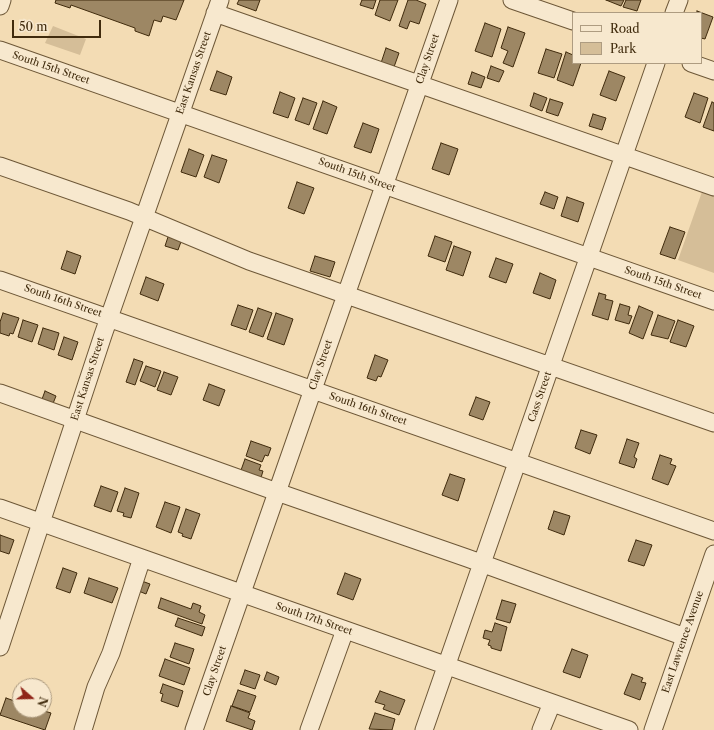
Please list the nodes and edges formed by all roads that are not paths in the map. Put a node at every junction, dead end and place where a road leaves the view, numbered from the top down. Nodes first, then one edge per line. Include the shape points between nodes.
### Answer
1 (2, 0) edge
2 (449, 0) edge
3 (512, 0) edge
4 (678, 0) edge
5 (0, 6) edge
6 (217, 6) edge
7 (674, 12) edge
8 (572, 22) edge
9 (0, 50) edge
10 (656, 64) edge
11 (694, 64) edge
12 (714, 71) edge
13 (420, 83) junction
14 (180, 113) junction
15 (624, 155) junction
16 (0, 166) edge
17 (385, 185) junction
18 (714, 186) edge
19 (144, 218) junction
20 (589, 257) junction
21 (0, 280) edge
22 (346, 295) junction
23 (714, 301) edge
24 (109, 317) junction
25 (551, 366) junction
26 (313, 390) junction
27 (0, 393) edge
28 (74, 421) junction
29 (714, 423) edge
30 (518, 462) junction
31 (278, 492) junction
32 (0, 508) edge
33 (40, 522) junction
34 (714, 530) edge
35 (714, 554) edge
36 (142, 558) junction
37 (482, 563) junction
38 (242, 594) junction
39 (345, 630) junction
40 (685, 637) junction
41 (0, 647) edge
42 (446, 666) junction
43 (552, 703) junction
44 (83, 730) edge
45 (194, 730) edge
46 (309, 730) edge
47 (424, 730) edge
48 (542, 730) edge
49 (628, 730) edge
50 (653, 730) edge

1 - 5 street
2 - 13 street, Clay Street
3 - 8 street
4 - 7 street
6 - 13 street
6 - 14 street, East Kansas Street
9 - 14 street, South 15th Street
10 - 15 street, Cass Street
11 - 12 street
13 - 15 street
13 - 17 street, Clay Street
14 - 17 street, South 15th Street
14 - 19 street, East Kansas Street
15 - 18 street
15 - 20 street, Cass Street
16 - 19 street
17 - 20 street, South 15th Street
17 - 22 street, Clay Street
19 - 22 street via 248,261
19 - 24 street, East Kansas Street
20 - 23 street, South 15th Street
20 - 25 street, Cass Street
21 - 24 street, South 16th Street
22 - 25 street
22 - 26 street, Clay Street
24 - 26 street, South 16th Street
24 - 28 street, East Kansas Street
25 - 29 street
25 - 30 street, Cass Street
26 - 30 street, South 16th Street
26 - 31 street, Clay Street
27 - 28 street via 60,413
28 - 31 street
28 - 33 street, East Kansas Street
30 - 34 street, South 16th Street
30 - 37 street, Cass Street
31 - 37 street
31 - 38 street, Clay Street
32 - 33 street, South 17th Street
33 - 36 street, South 17th Street
33 - 41 street, East Kansas Street
35 - 40 street, East Lawrence Avenue
36 - 38 street, South 17th Street
36 - 44 street
37 - 40 street
37 - 42 street, Cass Street
38 - 39 street, South 17th Street
38 - 45 street, Clay Street
39 - 42 street, South 17th Street
39 - 46 street
40 - 50 street, East Lawrence Avenue
42 - 43 street, South 17th Street
42 - 47 street, Cass Street
43 - 48 street
43 - 49 street, South 17th Street

